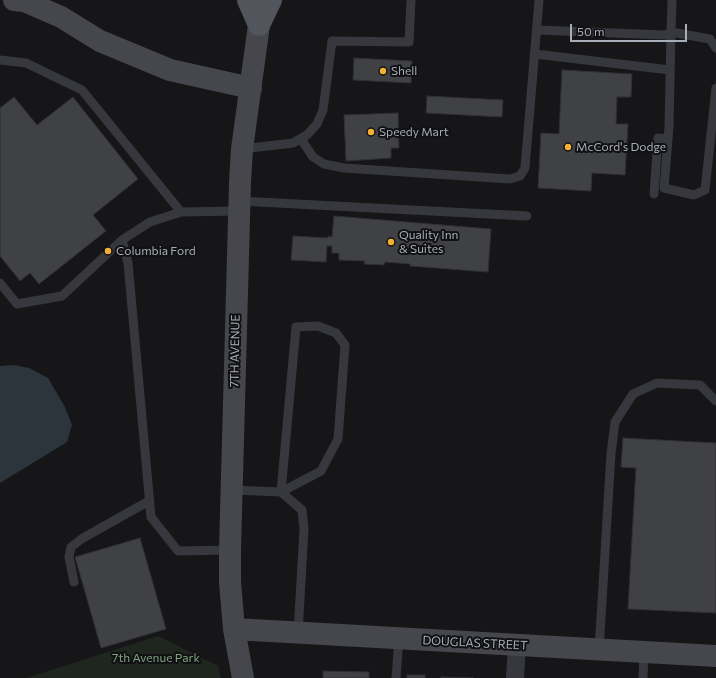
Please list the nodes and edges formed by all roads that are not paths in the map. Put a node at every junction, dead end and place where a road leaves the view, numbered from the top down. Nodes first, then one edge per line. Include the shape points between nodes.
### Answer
1 (14, 0) edge
2 (248, 0) edge
3 (271, 0) edge
4 (411, 0) edge
5 (539, 0) edge
6 (672, 0) edge
7 (259, 25) junction
8 (537, 30) junction
9 (671, 32) junction
10 (716, 48) edge
11 (534, 54) junction
12 (0, 60) edge
13 (670, 70) junction
14 (251, 88) junction
15 (716, 88) edge
16 (301, 139) junction
17 (668, 139) junction
18 (242, 149) junction
19 (654, 194) dead end
20 (239, 206) junction
21 (181, 212) junction
22 (527, 216) dead end
23 (122, 240) junction
24 (0, 283) edge
25 (716, 401) edge
26 (232, 490) junction
27 (281, 492) junction
28 (150, 501) junction
29 (230, 550) junction
30 (74, 582) dead end
31 (234, 629) junction
32 (298, 633) junction
33 (398, 638) junction
34 (517, 645) junction
35 (599, 650) junction
36 (644, 652) junction
37 (716, 656) edge
38 (243, 678) edge
39 (396, 678) edge
40 (515, 678) edge
41 (643, 678) edge

1 - 14 street via 24,1 61,17 100,40 170,70
2 - 7 main road
3 - 7 main road
4 - 16 lane via 409,42 332,41 323,110 317,124
5 - 8 lane
6 - 9 lane
7 - 14 street, 7TH AVENUE
8 - 9 lane via 658,36
8 - 11 lane
9 - 10 lane via 710,39
9 - 13 lane
11 - 13 lane
11 - 16 lane via 525,168 520,176 510,179 344,168 324,164 313,157
12 - 21 lane via 26,64 82,90
13 - 17 lane
14 - 18 street, 7TH AVENUE
15 - 17 lane via 705,190 702,193 684,194 664,188
16 - 18 lane via 279,146
17 - 19 lane via 658,138
18 - 20 street, 7TH AVENUE
20 - 21 lane
20 - 22 lane
20 - 26 street, 7TH AVENUE
21 - 23 lane via 150,222
23 - 24 lane via 62,296 17,304
23 - 28 lane via 128,263
25 - 35 lane via 700,385 657,383 634,394 615,422
26 - 27 lane
26 - 29 street, 7TH AVENUE
27 - 27 lane via 321,471 338,439 346,345 336,333 318,326 296,327
27 - 32 lane via 302,510 304,529
28 - 29 lane via 151,517 178,551
28 - 30 lane via 71,547 69,557
29 - 31 street, 7TH AVENUE
31 - 32 street, DOUGLAS STREET
31 - 38 street, 7TH AVENUE
32 - 33 street, DOUGLAS STREET
33 - 34 street, DOUGLAS STREET
33 - 39 lane
34 - 35 street, DOUGLAS STREET
34 - 40 street
35 - 36 street, DOUGLAS STREET
36 - 37 street, DOUGLAS STREET
36 - 41 lane

